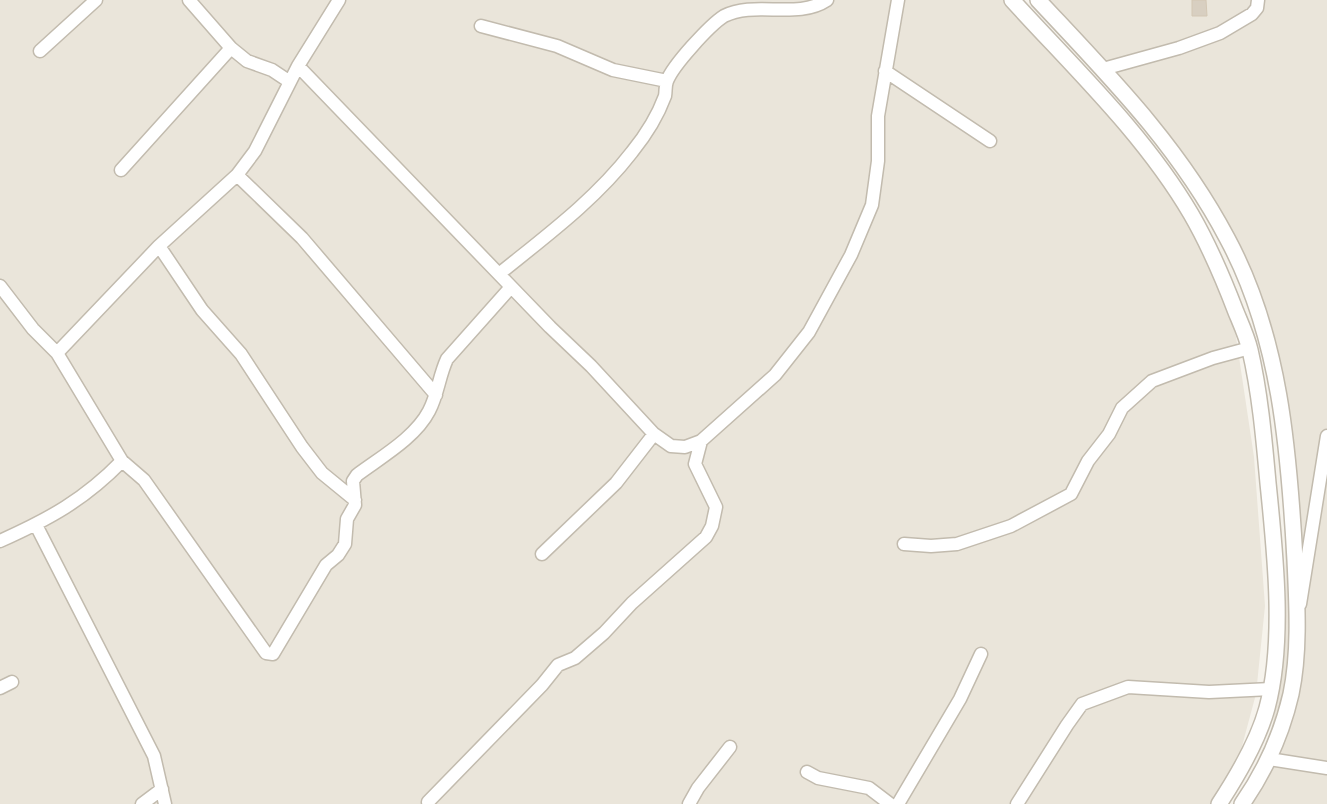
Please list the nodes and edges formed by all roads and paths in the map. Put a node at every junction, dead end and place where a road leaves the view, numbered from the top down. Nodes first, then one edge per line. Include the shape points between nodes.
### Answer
1 (96, 0) edge
2 (189, 0) edge
3 (339, 0) edge
4 (827, 0) edge
5 (898, 0) edge
6 (1012, 0) edge
7 (1038, 0) edge
8 (1258, 0) edge
9 (481, 26) dead end
10 (231, 48) junction
11 (40, 51) dead end
12 (298, 66) junction
13 (1103, 69) junction
14 (885, 71) junction
15 (667, 81) junction
16 (290, 82) junction
17 (990, 142) dead end
18 (1167, 143) junction
19 (1152, 157) junction
20 (121, 170) dead end
21 (237, 175) junction
22 (160, 246) junction
23 (499, 274) junction
24 (0, 286) edge
25 (511, 287) junction
26 (1250, 348) junction
27 (57, 353) junction
28 (436, 395) junction
29 (654, 434) junction
30 (1327, 436) edge
31 (701, 441) junction
32 (122, 461) junction
33 (355, 500) junction
34 (36, 525) junction
35 (0, 541) edge
36 (904, 544) dead end
37 (542, 554) dead end
38 (1296, 627) junction
39 (981, 654) dead end
40 (12, 682) dead end
41 (0, 688) edge
42 (1272, 689) junction
43 (730, 747) dead end
44 (1269, 759) junction
45 (1327, 768) edge
46 (807, 772) dead end
47 (162, 789) junction
48 (428, 802) dead end
49 (142, 804) edge
50 (165, 804) edge
51 (689, 804) edge
52 (890, 804) edge
53 (898, 804) edge
54 (1017, 804) edge
55 (1219, 804) edge
56 (1242, 804) edge

1 - 11 street
2 - 10 street
3 - 12 street
4 - 15 street via 790,10 736,11 724,17 696,42
5 - 14 street
6 - 19 street
7 - 13 street
8 - 13 street via 1252,14 1220,33
9 - 15 street via 557,46 613,70
10 - 16 street via 247,61 272,70
10 - 20 street
12 - 16 street
12 - 23 street
13 - 18 street
14 - 17 street
14 - 31 street via 878,116 878,161 872,205 851,255 809,332 781,367
15 - 23 street via 658,112 633,151 596,194
16 - 21 street via 255,151
18 - 19 street
18 - 38 street via 1227,238 1244,272 1269,343 1285,450 1293,535
19 - 26 street via 1191,213 1224,280
21 - 22 street
21 - 28 street via 302,238
22 - 27 street
22 - 33 street via 202,310 241,354 302,447 322,473
23 - 25 street
24 - 27 street via 33,329
25 - 28 street via 447,359
25 - 29 street
26 - 36 street via 1152,381 1122,408 1071,494 1011,526 957,544
26 - 42 street via 1274,536 1276,627
27 - 32 street
28 - 33 street via 429,412 419,424 357,475 353,482
29 - 31 street via 671,446 685,447
29 - 37 street via 616,483
30 - 38 street
31 - 48 street via 695,464 716,507 706,537 632,603 604,633 575,658 558,665
32 - 33 street via 144,480 270,655 276,651 326,565 345,544 347,519 354,509
32 - 34 street via 81,499
34 - 35 street
34 - 47 street via 154,756
38 - 44 street via 1291,693
39 - 53 street via 960,699
40 - 41 street
42 - 54 street via 1209,692 1128,687 1082,704
42 - 55 street via 1259,729
43 - 51 street
44 - 45 street
44 - 56 street
46 - 52 street via 818,778 869,788
47 - 49 street
47 - 50 street

